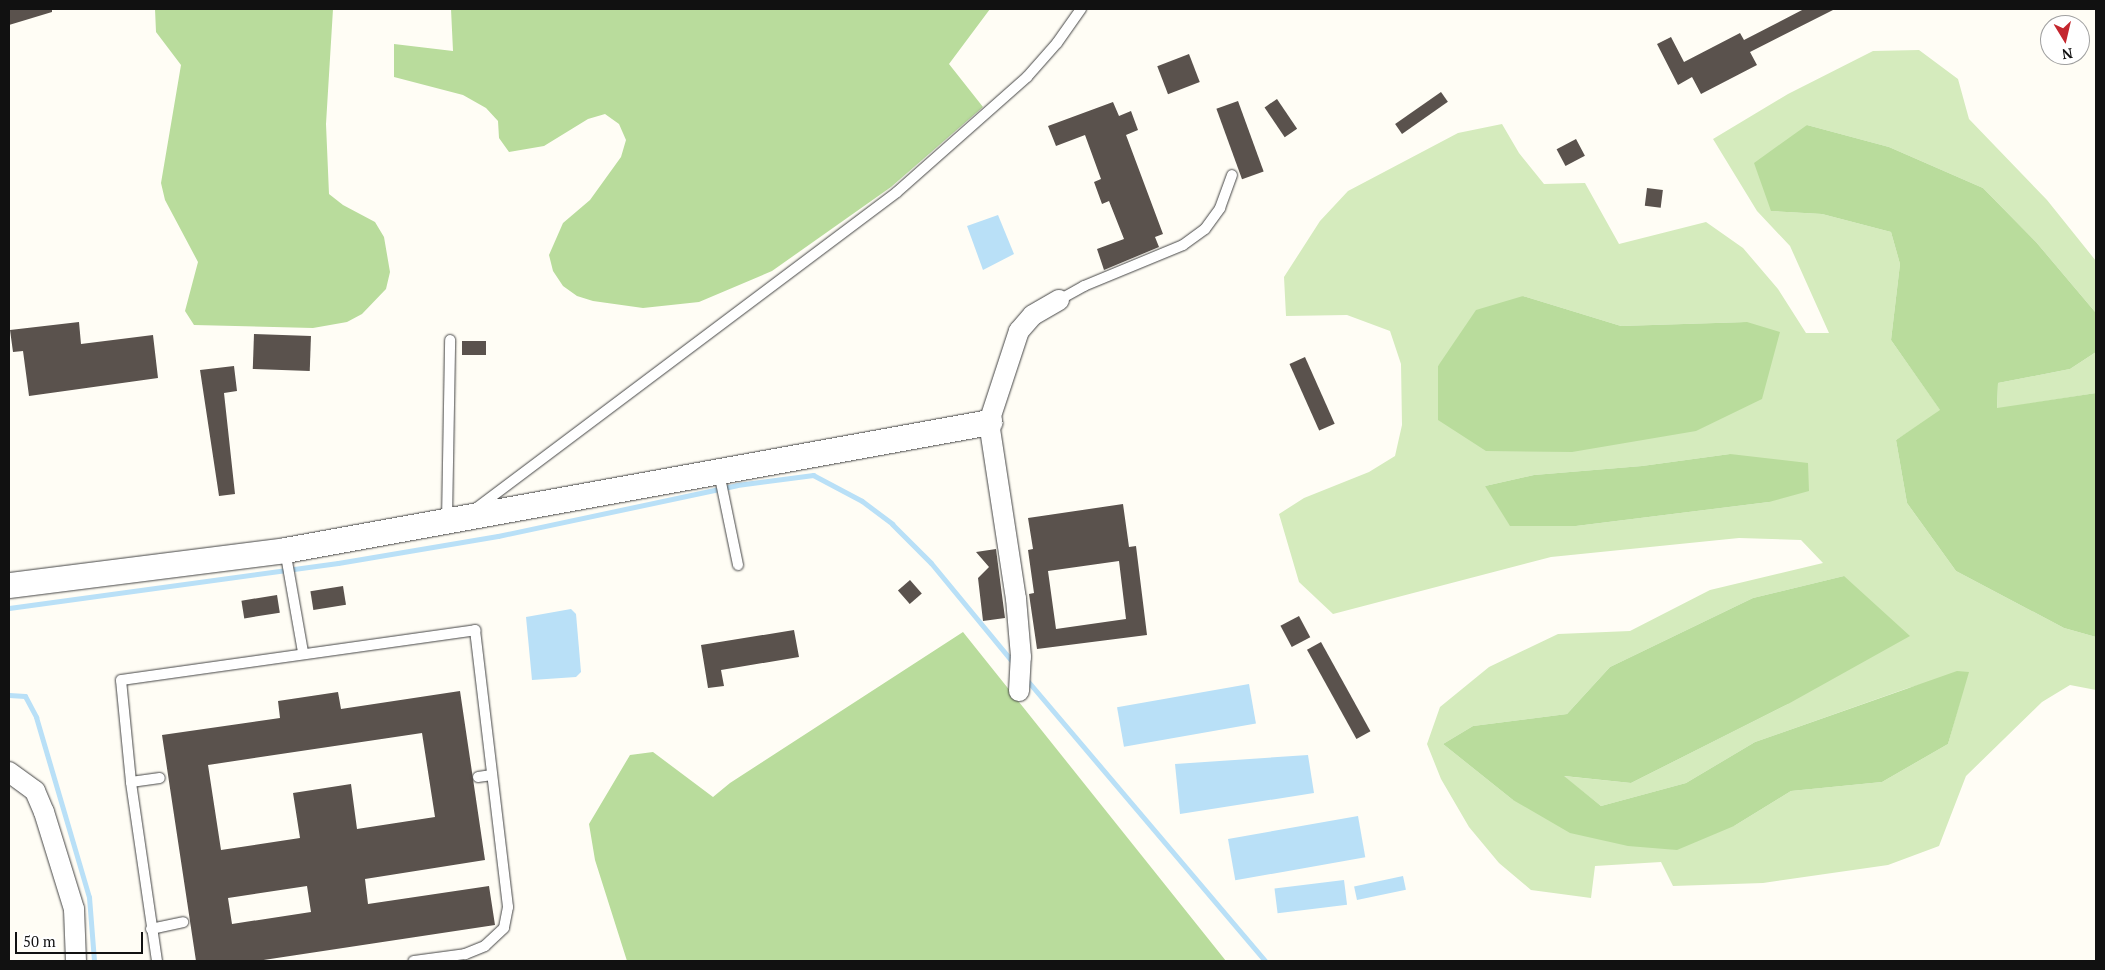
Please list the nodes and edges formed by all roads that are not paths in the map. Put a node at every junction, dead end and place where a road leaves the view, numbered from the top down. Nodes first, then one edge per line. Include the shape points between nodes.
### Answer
1 (1081, 9) edge
2 (1232, 175) dead end
3 (1059, 300) joint
4 (450, 340) dead end
5 (989, 422) junction
6 (721, 483) junction
7 (457, 520) junction
8 (286, 556) junction
9 (738, 565) dead end
10 (9, 584) edge
11 (303, 652) junction
12 (1019, 691) dead end
13 (9, 772) edge
14 (492, 775) junction
15 (478, 777) dead end
16 (160, 778) dead end
17 (132, 782) junction
18 (183, 922) dead end
19 (151, 929) junction
20 (76, 961) edge
21 (157, 961) edge
22 (413, 961) edge

1 - 7 lane via 1027,77 897,192
2 - 3 lane via 1215,215 1205,228 1183,245 1084,286
3 - 5 street via 1033,315 1019,331
4 - 7 lane
5 - 6 street
5 - 12 street via 1016,599 1021,657
6 - 7 street
6 - 9 lane
7 - 8 street
8 - 10 street
8 - 11 lane
11 - 14 lane via 475,630
11 - 17 lane via 122,680
13 - 20 street via 35,791 44,812 74,910
14 - 15 lane
14 - 22 lane via 508,907 504,928 485,946 465,954
16 - 17 lane
17 - 19 lane
18 - 19 lane
19 - 21 lane

